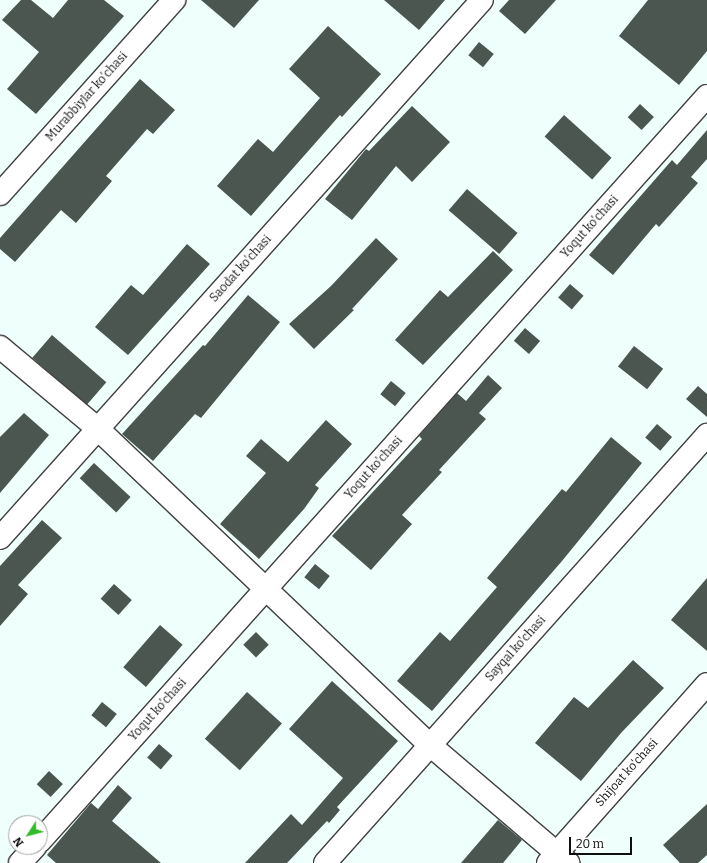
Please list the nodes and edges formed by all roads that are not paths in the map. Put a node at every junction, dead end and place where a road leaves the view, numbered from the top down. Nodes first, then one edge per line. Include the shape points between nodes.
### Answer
1 (174, 0) edge
2 (482, 0) edge
3 (707, 96) edge
4 (0, 194) edge
5 (0, 347) edge
6 (98, 429) junction
7 (707, 435) edge
8 (0, 538) edge
9 (266, 588) junction
10 (707, 684) edge
11 (430, 745) junction
12 (48, 832) edge
13 (28, 855) edge
14 (557, 860) edge
15 (20, 863) edge
16 (325, 863) edge

1 - 4 street, Murabbiylar ko'chasi
2 - 6 street, Saodat ko'chasi
3 - 9 street, Yoqut ko'chasi
5 - 6 street
6 - 8 street, Saodat ko'chasi
6 - 9 street
7 - 11 street, Sayqal ko'chasi
9 - 11 street
9 - 12 street, Yoqut ko'chasi
10 - 14 street, Shijoat ko'chasi
11 - 14 street
11 - 16 street, Sayqal ko'chasi
13 - 15 street

